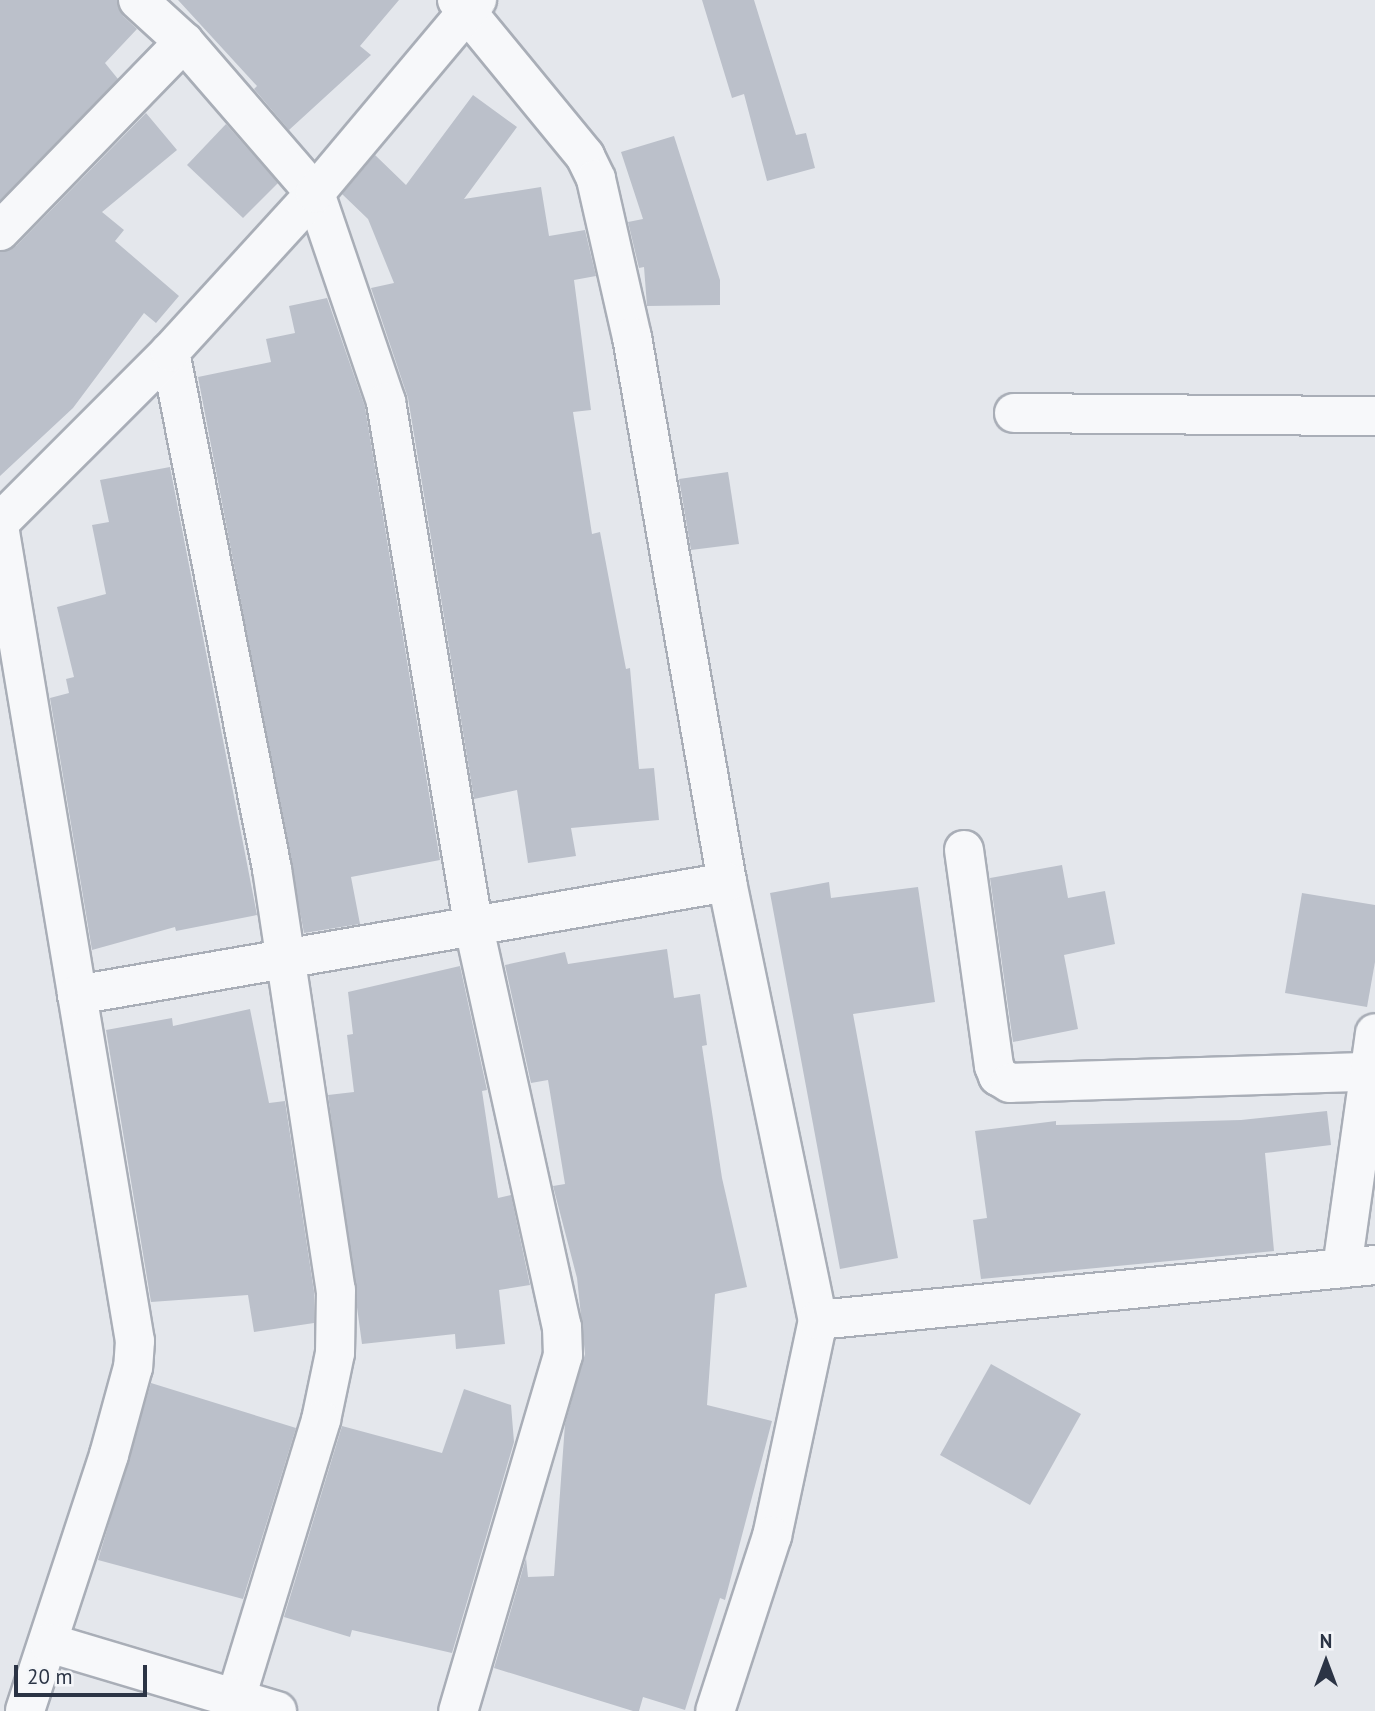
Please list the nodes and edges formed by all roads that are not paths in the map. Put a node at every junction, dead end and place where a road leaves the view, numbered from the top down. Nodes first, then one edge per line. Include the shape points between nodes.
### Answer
1 (138, 0) edge
2 (468, 3) edge
3 (184, 42) junction
4 (315, 193) junction
5 (0, 231) edge
6 (170, 352) junction
7 (1014, 413) dead end
8 (1375, 416) edge
9 (0, 522) edge
10 (0, 532) edge
11 (964, 850) dead end
12 (727, 883) junction
13 (473, 923) junction
14 (286, 957) junction
15 (78, 995) junction
16 (1375, 1033) edge
17 (1370, 1072) junction
18 (1359, 1266) edge
19 (818, 1320) junction
20 (49, 1643) junction
21 (233, 1705) edge
22 (25, 1711) edge
23 (277, 1711) edge
24 (458, 1711) edge
25 (715, 1711) edge

1 - 3 street
2 - 4 street
2 - 12 street via 585,156 596,179 632,337
3 - 4 street
3 - 5 street
4 - 6 street
4 - 13 street via 386,402
6 - 9 street
6 - 14 street
7 - 8 street
10 - 15 street
11 - 17 street via 994,1066 998,1076 1010,1083
12 - 13 street
12 - 19 street
13 - 14 street
13 - 24 street via 562,1327 563,1355
14 - 15 street
14 - 21 street via 337,1290 335,1353 321,1420
15 - 20 street via 135,1341 109,1455
16 - 17 street
17 - 18 street
18 - 19 street
19 - 25 street via 772,1536
20 - 21 street
20 - 22 street
21 - 23 street

